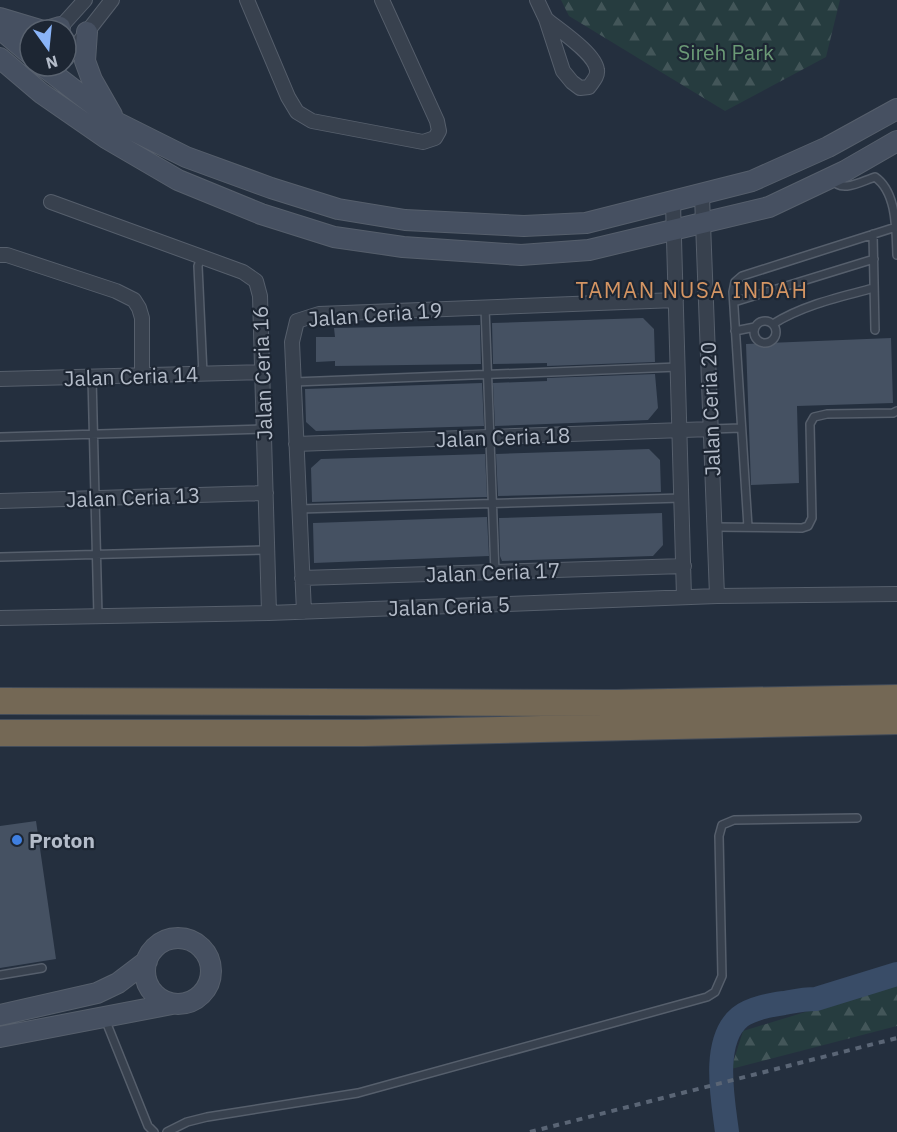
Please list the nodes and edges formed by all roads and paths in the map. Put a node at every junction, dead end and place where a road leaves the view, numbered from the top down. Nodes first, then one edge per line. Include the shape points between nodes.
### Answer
1 (85, 0) edge
2 (112, 0) edge
3 (247, 0) edge
4 (382, 0) edge
5 (537, 0) edge
6 (0, 18) edge
7 (67, 18) edge
8 (546, 19) junction
9 (18, 23) edge
10 (0, 29) edge
11 (87, 32) junction
12 (18, 44) edge
13 (78, 44) edge
14 (0, 58) edge
15 (18, 65) edge
16 (31, 78) edge
17 (48, 78) edge
18 (64, 78) edge
19 (41, 93) junction
20 (897, 110) edge
21 (116, 122) junction
22 (897, 141) edge
23 (831, 178) junction
24 (702, 196) junction
25 (51, 202) dead end
26 (673, 203) junction
27 (702, 223) junction
28 (896, 227) edge
29 (674, 230) junction
30 (873, 234) junction
31 (0, 255) edge
32 (897, 255) edge
33 (201, 257) junction
34 (874, 259) junction
35 (874, 288) junction
36 (676, 300) junction
37 (734, 302) junction
38 (485, 307) junction
39 (772, 324) junction
40 (755, 327) junction
41 (875, 330) dead end
42 (735, 331) junction
43 (678, 367) junction
44 (262, 372) junction
45 (203, 374) junction
46 (488, 375) junction
47 (142, 376) junction
48 (92, 377) junction
49 (0, 379) edge
50 (294, 382) junction
51 (897, 411) edge
52 (741, 428) junction
53 (264, 429) junction
54 (711, 429) junction
55 (680, 430) junction
56 (93, 434) junction
57 (0, 436) edge
58 (490, 438) junction
59 (296, 444) junction
60 (266, 494) junction
61 (95, 498) junction
62 (682, 498) junction
63 (0, 501) edge
64 (493, 504) junction
65 (299, 509) junction
66 (714, 527) junction
67 (748, 527) junction
68 (267, 550) junction
69 (96, 555) junction
70 (0, 557) edge
71 (684, 567) junction
72 (495, 572) junction
73 (302, 578) junction
74 (897, 594) edge
75 (717, 596) junction
76 (684, 597) junction
77 (304, 612) junction
78 (269, 614) junction
79 (98, 616) junction
80 (0, 618) edge
81 (897, 698) edge
82 (0, 701) edge
83 (897, 721) edge
84 (0, 733) edge
85 (857, 818) dead end
86 (147, 961) junction
87 (42, 968) dead end
88 (0, 975) edge
89 (172, 1004) junction
90 (0, 1015) edge
91 (104, 1017) junction
92 (0, 1037) edge
93 (154, 1132) edge
94 (167, 1132) edge

1 - 7 street
2 - 11 street
3 - 4 street via 297,112 312,121 423,142 435,138 439,131 437,121
5 - 8 street
6 - 9 main road
8 - 8 street via 591,56 597,70 589,87 580,88 563,71
10 - 12 main road
11 - 13 street
11 - 21 main road via 85,62
14 - 15 main road
16 - 19 main road
17 - 19 street
18 - 21 main road
19 - 29 main road via 106,138 178,180 261,214 334,237 403,248 521,255 589,250
20 - 24 main road via 752,182
21 - 26 main road via 186,157 271,188 338,209 405,220 524,226 586,223
22 - 23 main road
23 - 27 main road via 769,207
23 - 28 lane via 840,187 875,177 882,182 892,198
24 - 26 main road
24 - 27 street, Jalan Ceria 20
25 - 33 street, Jalan Ceria 16
26 - 29 street, Jalan Ceria 20
27 - 29 main road
27 - 54 street, Jalan Ceria 20
28 - 30 lane
28 - 32 lane
29 - 36 street, Jalan Ceria 20
30 - 34 lane
30 - 37 lane via 742,276 735,282
31 - 47 street via 134,300 142,318
33 - 44 street, Jalan Ceria 16 via 243,272 256,281 260,296
33 - 45 lane via 198,266
34 - 35 lane
34 - 37 lane
35 - 39 lane via 806,308
35 - 41 lane
36 - 38 street, Jalan Ceria 19
36 - 43 street, Jalan Ceria 20
37 - 42 lane
38 - 46 lane
38 - 50 street, Jalan Ceria 19 via 306,316 297,321 293,331
39 - 40 lane via 763,321
39 - 40 lane via 776,334 769,342 756,338
40 - 42 lane
42 - 52 lane
43 - 46 lane
43 - 55 street, Jalan Ceria 20
44 - 45 street, Jalan Ceria 14
44 - 53 street, Jalan Ceria 16
45 - 47 street, Jalan Ceria 14
46 - 50 lane
46 - 58 lane
47 - 48 street, Jalan Ceria 14
48 - 49 street, Jalan Ceria 14
48 - 56 lane
50 - 59 street, Jalan Ceria 19
51 - 67 lane via 814,417 810,424 812,519 808,526
52 - 54 lane
52 - 67 lane
53 - 56 lane
53 - 60 street, Jalan Ceria 16
54 - 55 street, Jalan Ceria 18
54 - 66 street, Jalan Ceria 20
55 - 58 street, Jalan Ceria 18
55 - 62 street, Jalan Ceria 20
56 - 57 lane
56 - 61 lane
58 - 59 street, Jalan Ceria 18
58 - 64 lane
59 - 65 street, Jalan Ceria 19
60 - 61 street, Jalan Ceria 13
60 - 68 street, Jalan Ceria 16
61 - 63 street, Jalan Ceria 13
61 - 69 lane
62 - 64 lane
62 - 71 street, Jalan Ceria 20
64 - 65 lane
64 - 72 lane
65 - 73 street, Jalan Ceria 19
66 - 67 lane
66 - 75 street, Jalan Ceria 20
68 - 69 lane
68 - 78 street, Jalan Ceria 16
69 - 70 lane
69 - 79 lane
71 - 72 street, Jalan Ceria 17
71 - 76 street, Jalan Ceria 20
72 - 73 street, Jalan Ceria 17
73 - 77 street, Jalan Ceria 19
74 - 75 street, Jalan Ceria 5
75 - 76 street, Jalan Ceria 5
76 - 77 street, Jalan Ceria 5
77 - 78 street, Jalan Ceria 5
78 - 79 street, Jalan Ceria 5
79 - 80 street, Jalan Ceria 5
81 - 82 highway via 615,703
83 - 84 highway via 364,733
85 - 94 lane via 734,820 722,825 722,976 715,992 707,997 358,1093 207,1117
86 - 89 main road via 147,983 153,993
86 - 89 main road via 151,952 169,939 191,940 207,954 211,964 208,986 193,1001
86 - 90 main road via 97,993
87 - 88 lane
89 - 91 main road
91 - 92 main road
91 - 93 lane via 148,1126

